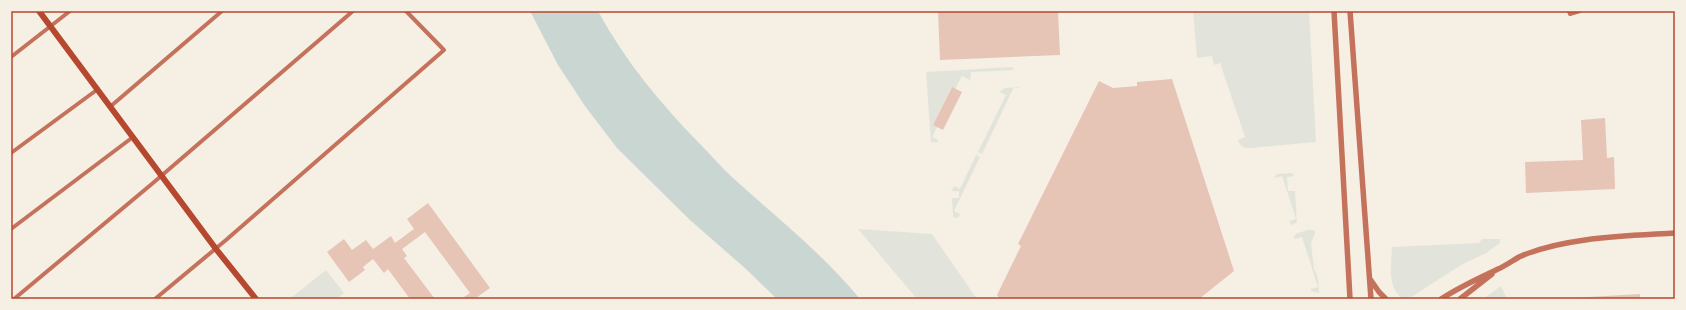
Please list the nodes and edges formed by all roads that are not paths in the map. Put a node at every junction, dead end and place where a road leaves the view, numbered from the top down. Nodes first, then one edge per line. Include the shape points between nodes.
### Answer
1 (40, 11) edge
2 (70, 11) edge
3 (222, 11) edge
4 (353, 11) edge
5 (406, 11) edge
6 (1334, 11) edge
7 (1350, 11) edge
8 (1569, 11) edge
9 (1580, 11) edge
10 (51, 26) junction
11 (11, 57) edge
12 (98, 89) junction
13 (111, 106) junction
14 (133, 137) junction
15 (11, 153) edge
16 (161, 176) junction
17 (11, 229) edge
18 (1675, 233) edge
19 (216, 249) junction
20 (1496, 270) junction
21 (1369, 277) junction
22 (14, 299) edge
23 (155, 299) edge
24 (256, 299) edge
25 (1350, 299) edge
26 (1371, 299) edge
27 (1386, 299) edge
28 (1441, 299) edge
29 (1460, 299) edge

1 - 10 main road
2 - 10 street
3 - 13 street
4 - 16 street
5 - 19 street via 444,50
6 - 25 street
7 - 21 street
8 - 9 street via 1570,14
10 - 11 street
10 - 12 main road
12 - 13 main road
12 - 15 street
13 - 14 main road
14 - 16 main road
14 - 17 street
16 - 19 main road
16 - 22 street
18 - 20 street via 1626,236 1559,245 1520,257
19 - 23 street
19 - 24 main road
20 - 28 street via 1467,282
20 - 29 street
21 - 26 street
21 - 27 street

